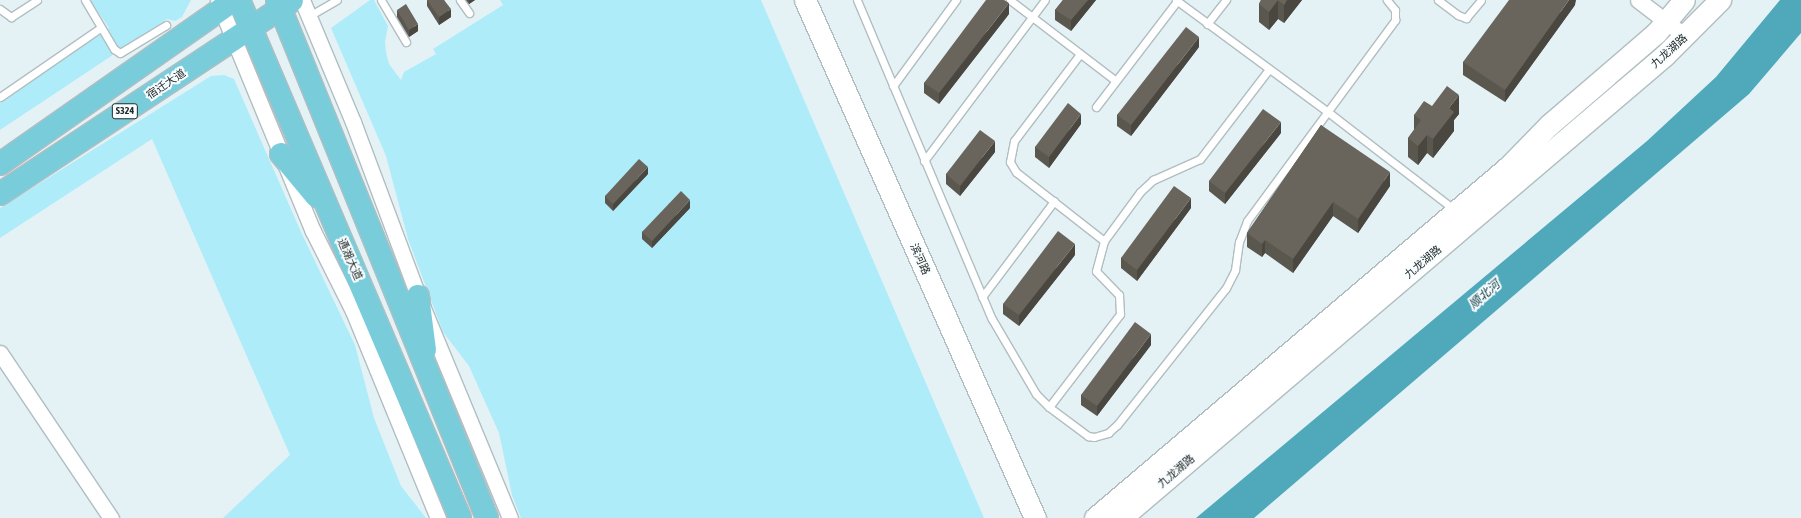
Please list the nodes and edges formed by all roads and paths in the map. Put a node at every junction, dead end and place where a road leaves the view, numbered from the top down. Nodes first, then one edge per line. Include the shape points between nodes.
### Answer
1 (38, 0) edge
2 (85, 0) edge
3 (302, 0) edge
4 (337, 0) edge
5 (381, 0) edge
6 (460, 0) edge
7 (804, 0) edge
8 (857, 0) edge
9 (956, 0) edge
10 (1010, 0) edge
11 (1045, 0) edge
12 (1226, 0) edge
13 (1387, 0) edge
14 (1438, 0) edge
15 (1481, 0) edge
16 (1638, 0) edge
17 (1684, 0) edge
18 (1720, 0) edge
19 (1176, 1) edge
20 (228, 2) edge
21 (284, 3) edge
22 (0, 9) edge
23 (468, 13) dead end
24 (309, 16) junction
25 (1032, 17) junction
26 (1666, 21) junction
27 (1207, 24) junction
28 (166, 25) dead end
29 (100, 28) junction
30 (242, 33) junction
31 (1685, 36) junction
32 (406, 42) dead end
33 (1080, 54) junction
34 (1269, 69) junction
35 (1116, 81) junction
36 (893, 86) junction
37 (0, 97) edge
38 (1096, 107) dead end
39 (1328, 112) junction
40 (324, 118) junction
41 (292, 128) junction
42 (281, 154) junction
43 (924, 161) junction
44 (0, 164) edge
45 (0, 194) edge
46 (1054, 201) junction
47 (330, 212) junction
48 (1462, 217) junction
49 (1104, 241) junction
50 (418, 296) junction
51 (982, 297) junction
52 (0, 353) edge
53 (428, 375) junction
54 (1049, 407) junction
55 (111, 518) edge
56 (438, 518) edge
57 (460, 518) edge
58 (487, 518) edge
59 (510, 518) edge
60 (1036, 518) edge
61 (1094, 518) edge
62 (1121, 518) edge

1 - 22 lane via 12,18
2 - 29 lane
3 - 24 street
4 - 24 lane
5 - 32 lane
6 - 23 lane
7 - 60 street, 滨河路
8 - 36 lane
9 - 36 lane
10 - 25 lane
11 - 25 lane
12 - 27 lane
13 - 39 lane via 1395,10 1396,20
14 - 15 lane via 1466,18
16 - 26 street
17 - 26 street, 九龙湖路
18 - 31 street, 九龙湖路
19 - 27 lane
19 - 35 lane
20 - 30 main road, 通湖大道
20 - 44 main road, S324
21 - 30 main road, 宿迁大道 / S324
21 - 40 main road
24 - 50 street via 353,122
25 - 33 lane
25 - 43 lane
26 - 31 street
26 - 48 street, 九龙湖路 via 1656,33 1549,125
27 - 34 lane
28 - 29 lane via 120,54
29 - 37 lane
30 - 41 main road, 通湖大道
30 - 42 street
30 - 45 main road, 宿迁大道 / S324
31 - 48 street, 九龙湖路
33 - 35 lane
33 - 46 lane via 1014,141 1010,155 1012,168
34 - 39 lane
34 - 49 lane via 1200,159 1153,180 1140,192
35 - 38 lane
36 - 43 lane
39 - 48 lane
39 - 54 lane via 1247,221 1239,242 1235,270 1226,288 1117,425 1108,433 1094,438
40 - 41 main road via 314,106 302,102 294,111
40 - 53 main road
41 - 47 main road, 通湖大道
42 - 47 main road
42 - 56 street via 313,231 353,311
43 - 51 lane
46 - 49 lane
46 - 51 lane
47 - 57 main road, 通湖大道
48 - 61 street, 九龙湖路
48 - 62 street, 九龙湖路
49 - 54 lane via 1096,271 1119,295 1120,314
50 - 53 main road
50 - 59 street
51 - 54 lane via 1036,394
52 - 55 street
53 - 58 main road

